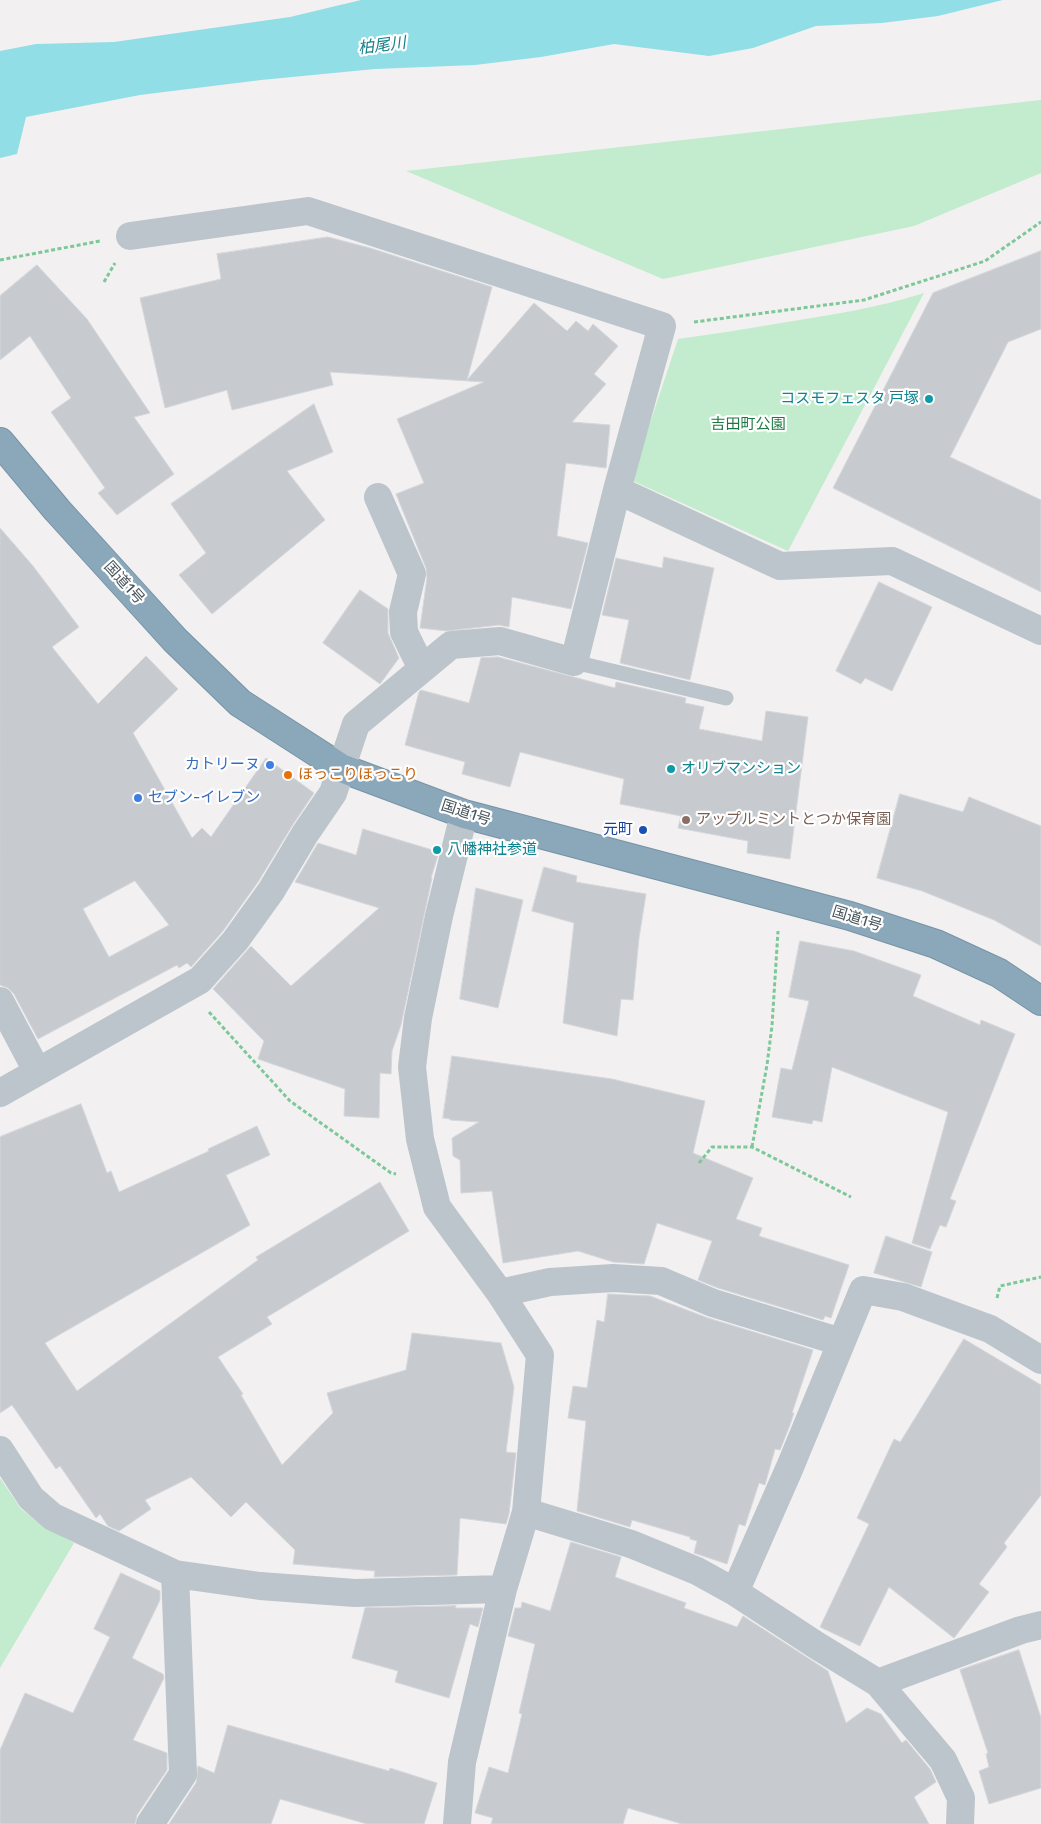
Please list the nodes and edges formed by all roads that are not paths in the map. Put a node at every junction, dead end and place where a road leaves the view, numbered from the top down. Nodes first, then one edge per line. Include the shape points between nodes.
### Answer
1 (130, 236) road end
2 (0, 442) edge
3 (617, 490) junction
4 (378, 497) dead end
5 (1041, 631) edge
6 (574, 662) junction
7 (422, 669) junction
8 (726, 698) dead end
9 (341, 768) junction
10 (464, 814) junction
11 (0, 1001) edge
12 (1041, 1001) edge
13 (38, 1071) junction
14 (0, 1093) edge
15 (500, 1292) junction
16 (841, 1342) junction
17 (1041, 1360) edge
18 (0, 1450) edge
19 (526, 1512) junction
20 (175, 1574) junction
21 (504, 1589) junction
22 (735, 1592) junction
23 (1041, 1626) edge
24 (878, 1683) junction
25 (150, 1824) edge
26 (457, 1824) edge
27 (960, 1824) edge

1 - 3 street via 308,211 662,326
2 - 9 highway, 国道1号 via 175,640 240,703
3 - 5 street via 780,566 892,560
3 - 6 street
4 - 7 street via 412,574 403,612 404,632
6 - 7 street via 500,641 451,645
6 - 8 lane
7 - 9 street via 356,724
9 - 10 highway, 国道1号
9 - 13 street via 333,793 271,891 235,941 200,980
10 - 12 highway, 国道1号 via 850,916 936,944 999,973
10 - 15 street via 418,1018 412,1067 420,1139 437,1206
11 - 13 street
13 - 14 street
15 - 16 street via 550,1282 613,1278 661,1281 713,1303
15 - 19 street via 540,1355
16 - 17 street via 863,1290 903,1298 990,1329
16 - 22 street
18 - 20 street via 31,1498 53,1517
19 - 21 street
19 - 22 street via 630,1544 697,1571
20 - 21 street via 260,1586 355,1593
20 - 25 street via 183,1774
21 - 26 street via 462,1762
22 - 24 street
23 - 24 street via 1021,1630
24 - 27 street via 943,1760 961,1798

